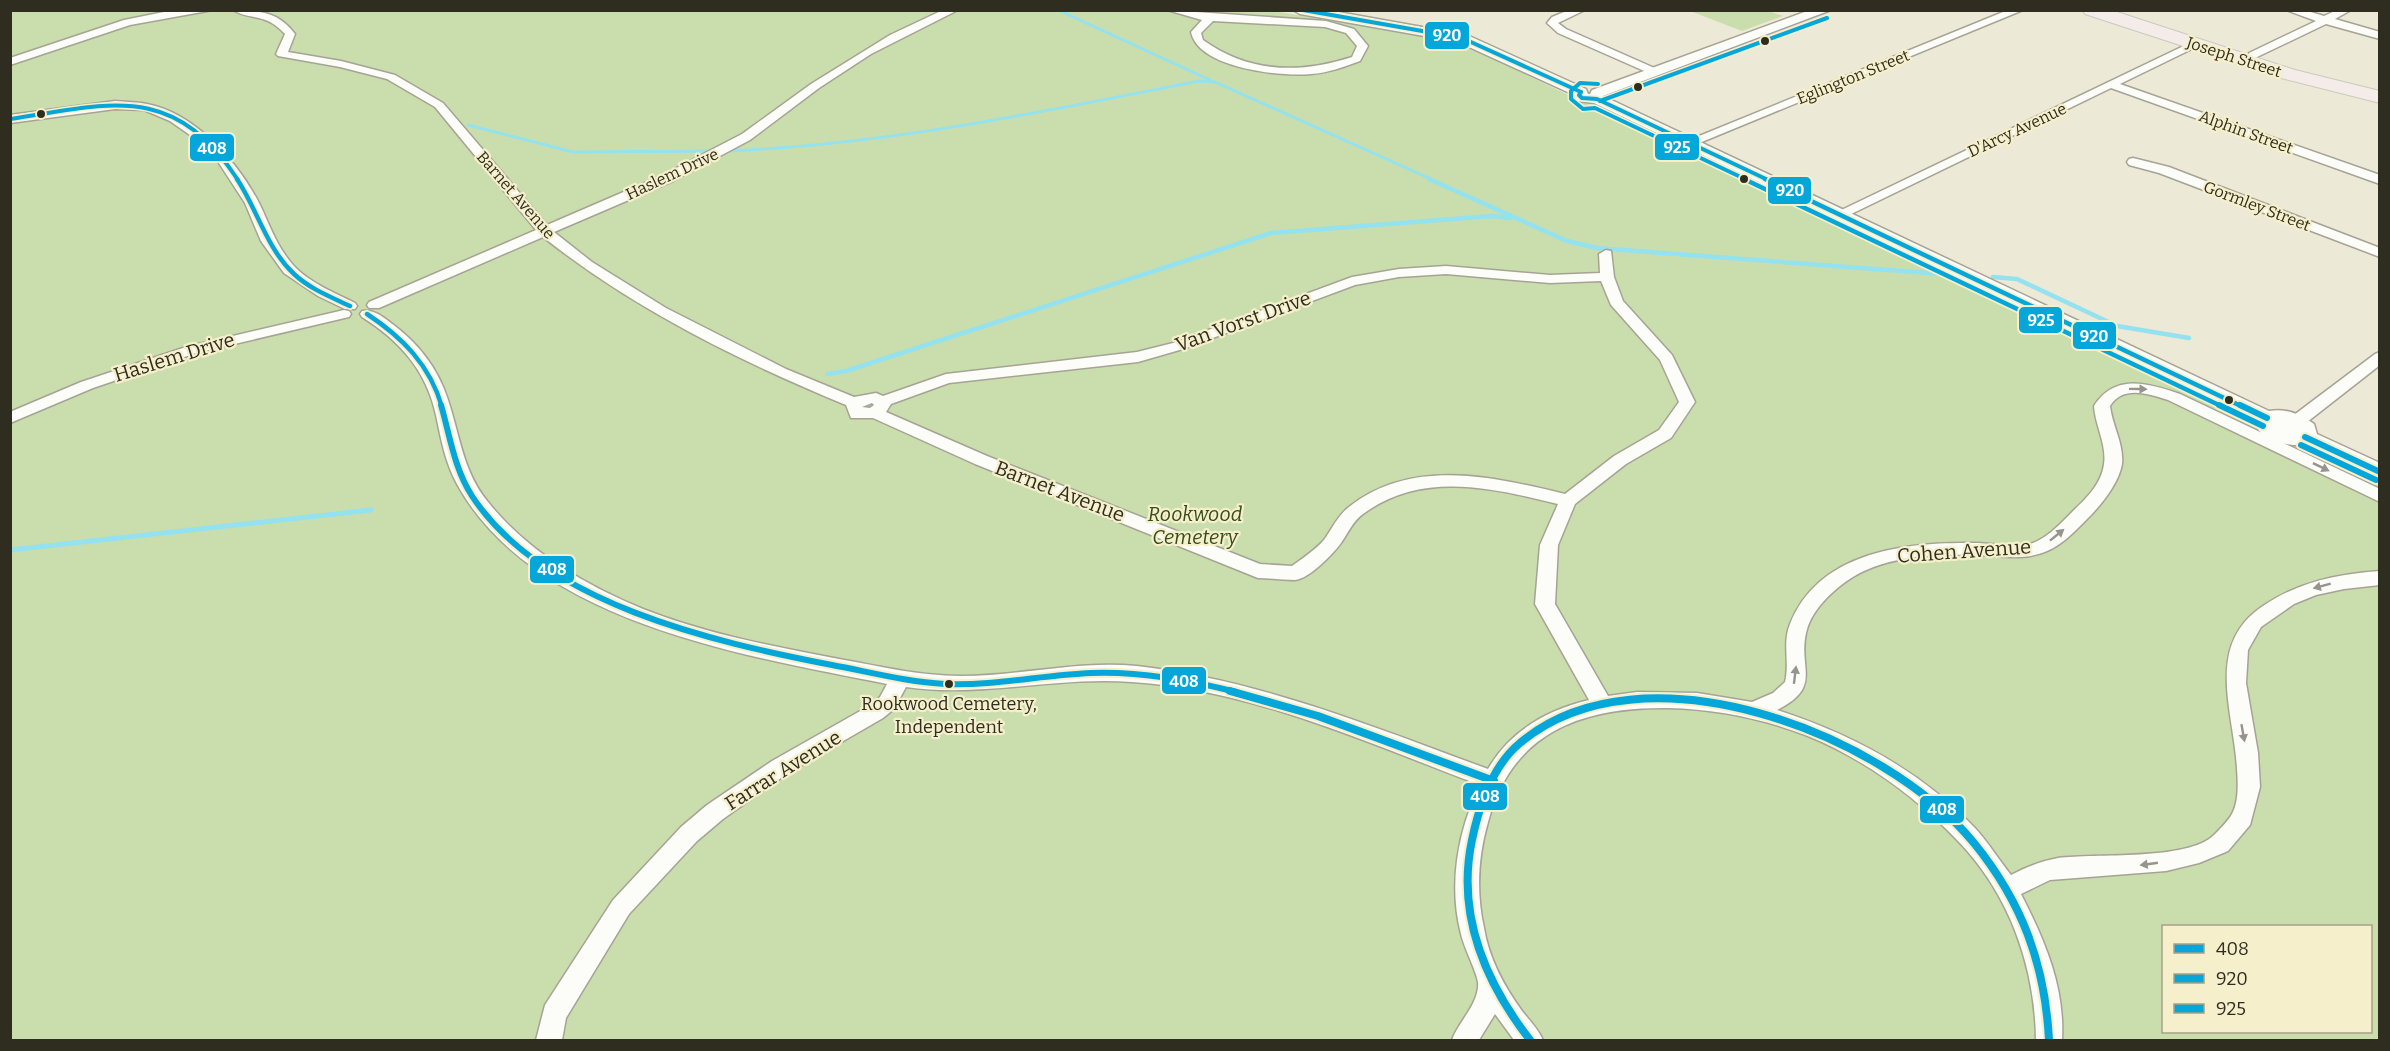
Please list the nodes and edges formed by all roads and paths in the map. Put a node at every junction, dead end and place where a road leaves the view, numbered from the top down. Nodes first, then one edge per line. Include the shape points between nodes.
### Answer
1 (208, 10) edge
2 (238, 10) edge
3 (953, 10) edge
4 (1172, 10) edge
5 (1300, 10) edge
6 (1580, 10) edge
7 (1824, 10) edge
8 (2018, 10) edge
9 (2091, 10) edge
10 (2115, 10) edge
11 (2291, 10) edge
12 (2301, 10) edge
13 (2346, 10) edge
14 (1210, 18) junction
15 (2326, 20) junction
16 (2379, 36) edge
17 (2194, 44) junction
18 (2253, 55) junction
19 (10, 62) edge
20 (1655, 72) junction
21 (2113, 85) junction
22 (2379, 89) edge
23 (1592, 95) junction
24 (2379, 97) edge
25 (10, 119) edge
26 (1688, 143) junction
27 (2133, 162) dead end
28 (2379, 180) edge
29 (1838, 215) junction
30 (544, 231) junction
31 (2379, 253) edge
32 (1606, 254) dead end
33 (1607, 277) junction
34 (370, 309) junction
35 (347, 310) junction
36 (2379, 357) edge
37 (879, 407) junction
38 (10, 418) edge
39 (2283, 430) junction
40 (2379, 472) edge
41 (2379, 496) edge
42 (1568, 501) junction
43 (2379, 578) edge
44 (902, 678) junction
45 (1602, 704) junction
46 (1754, 710) junction
47 (1494, 781) junction
48 (2009, 889) junction
49 (1490, 983) junction
50 (549, 1041) edge
51 (1465, 1041) edge
52 (1530, 1041) edge
53 (2049, 1041) edge

1 - 19 street via 128,22
2 - 30 street, Barnet Avenue via 257,12 281,23 290,34 282,54 391,77 439,105
3 - 30 street, Haslem Drive via 867,52 762,127 714,155
4 - 14 street
5 - 23 main road via 1462,38
6 - 20 street via 1552,23
7 - 20 main road
8 - 26 street, Eglington Street
9 - 17 highway, Joseph Street
10 - 18 highway, Joseph Street
11 - 15 street
12 - 15 street
13 - 15 street
14 - 14 street via 1196,32 1197,41 1211,52 1238,63 1264,68 1326,69 1356,58 1363,46 1350,31 1326,24
15 - 16 street
15 - 18 street
17 - 21 street, D'Arcy Avenue
17 - 24 highway, Joseph Street
18 - 22 highway, Joseph Street
20 - 23 main road
21 - 28 street, Alphin Street
21 - 29 street, D'Arcy Avenue
23 - 26 main road
25 - 35 street via 115,105 146,107 174,118 220,155 252,203 268,241 289,270
26 - 29 main road
27 - 31 street, Gormley Street via 2164,170
29 - 39 main road
30 - 34 street, Haslem Drive
30 - 37 street, Barnet Avenue via 587,265 661,311 780,372 855,403 853,409 857,414
32 - 33 street
33 - 37 street, Van Vorst Drive via 1550,279 1446,270 1352,281 1178,346 1138,357 946,379
33 - 42 street via 1616,302 1667,358 1687,402 1665,434 1620,460
34 - 35 street via 352,317
34 - 44 street via 405,340 428,369 438,391 451,452 468,488 513,538 553,570 602,599 678,630 765,652
35 - 38 street, Haslem Drive via 171,356 87,385
36 - 39 street
37 - 42 street, Barnet Avenue via 981,460 1258,571 1296,573 1327,548 1354,511 1396,486 1443,478 1507,486
39 - 40 main road
39 -> 41 street
46 -> 39 street, Cohen Avenue via 1792,688 1797,628 1815,600 1842,574 1866,561 1894,555 1957,549 2031,550 2059,534 2087,508 2111,472 2113,460 2102,406 2113,393 2134,388 2161,392
42 - 45 street via 1549,545 1545,604
43 -> 48 street via 2346,580 2310,589 2273,605 2250,627 2235,666 2250,781 2247,808 2236,829 2219,845 2169,861 2050,870
44 - 47 street via 962,684 1051,675 1133,673 1181,680 1350,729
44 - 50 street, Farrar Avenue via 887,703 876,712 780,766 689,834 621,907 554,1014
45 - 46 street via 1678,700
45 - 47 street via 1564,716 1538,730 1506,759
46 - 48 street via 1829,737 1898,776 1964,832
47 - 49 street via 1473,834 1467,887 1472,934
48 - 53 street via 2043,975
49 - 51 street via 1482,1012
49 - 52 street via 1509,1016

